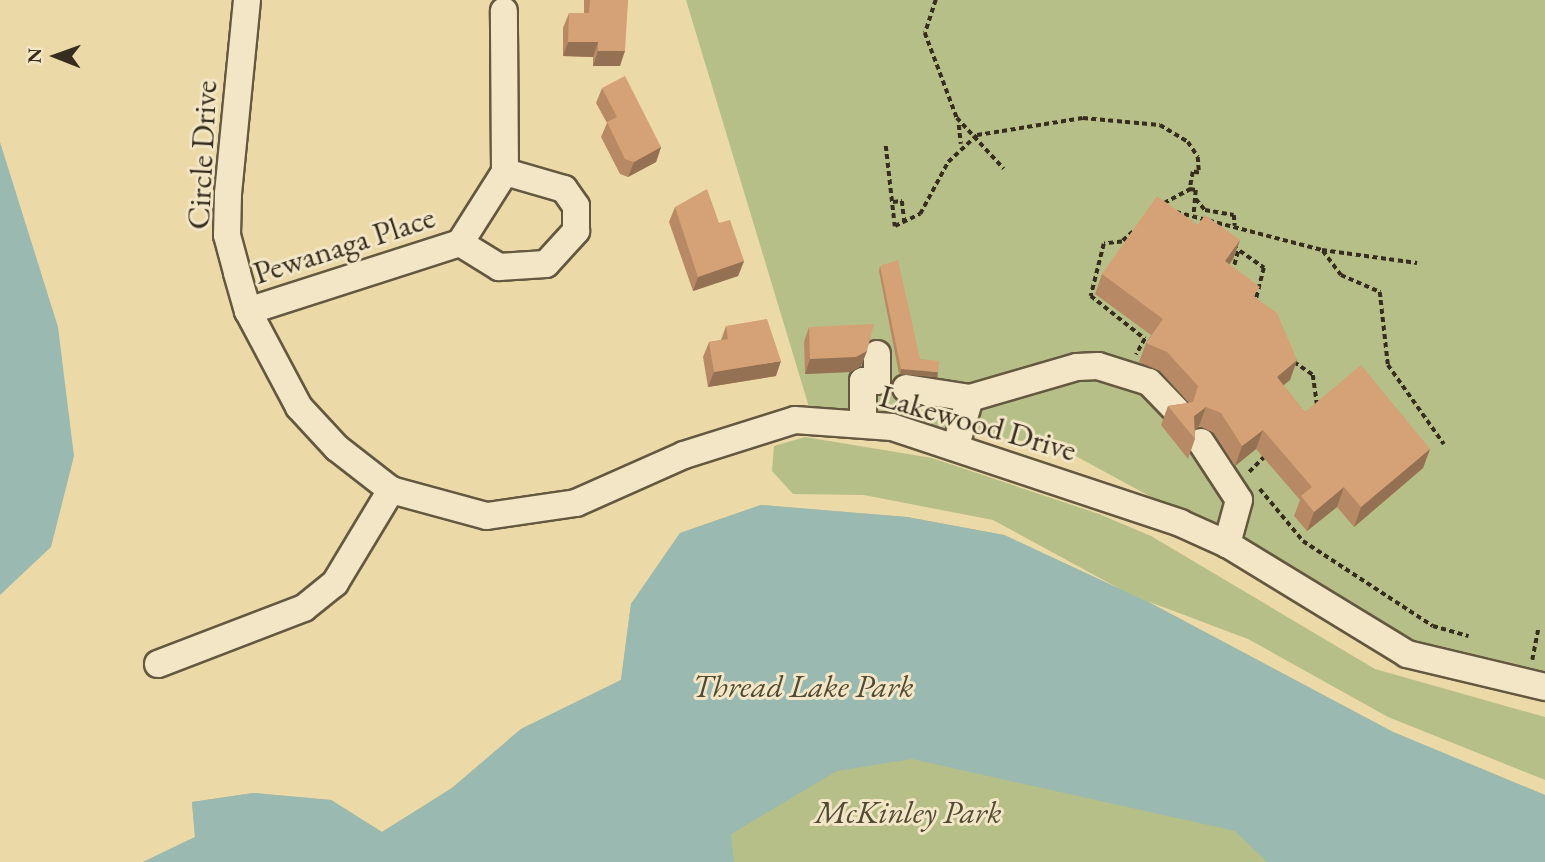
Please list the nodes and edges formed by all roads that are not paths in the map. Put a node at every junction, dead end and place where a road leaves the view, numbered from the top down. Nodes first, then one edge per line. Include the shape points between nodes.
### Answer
1 (247, 0) edge
2 (504, 11) dead end
3 (505, 172) junction
4 (460, 243) junction
5 (248, 311) junction
6 (877, 354) dead end
7 (906, 388) dead end
8 (970, 398) junction
9 (1176, 410) edge
10 (863, 423) junction
11 (1201, 442) dead end
12 (956, 445) junction
13 (391, 490) junction
14 (1227, 544) junction
15 (158, 664) dead end
16 (1536, 685) edge

1 - 5 street, Circle Drive via 227,235
2 - 3 street
3 - 4 street, Pewanaga Place
3 - 4 street, Pewanaga Place via 564,188 576,206 576,230 546,264 529,269 499,267
4 - 5 street, Pewanaga Place
5 - 13 street, Lakewood Drive via 299,407 337,448
6 - 10 street via 877,381 863,381
7 - 8 street
8 - 9 street via 1077,367 1098,366 1149,382
8 - 12 street
10 - 12 street, Lakewood Drive
10 - 13 street, Lakewood Drive via 795,420 684,455 576,503 487,516
11 - 14 street via 1236,473 1239,500
12 - 14 street, Lakewood Drive
13 - 15 street via 335,583 304,608
14 - 16 street, Lakewood Drive via 1407,654

